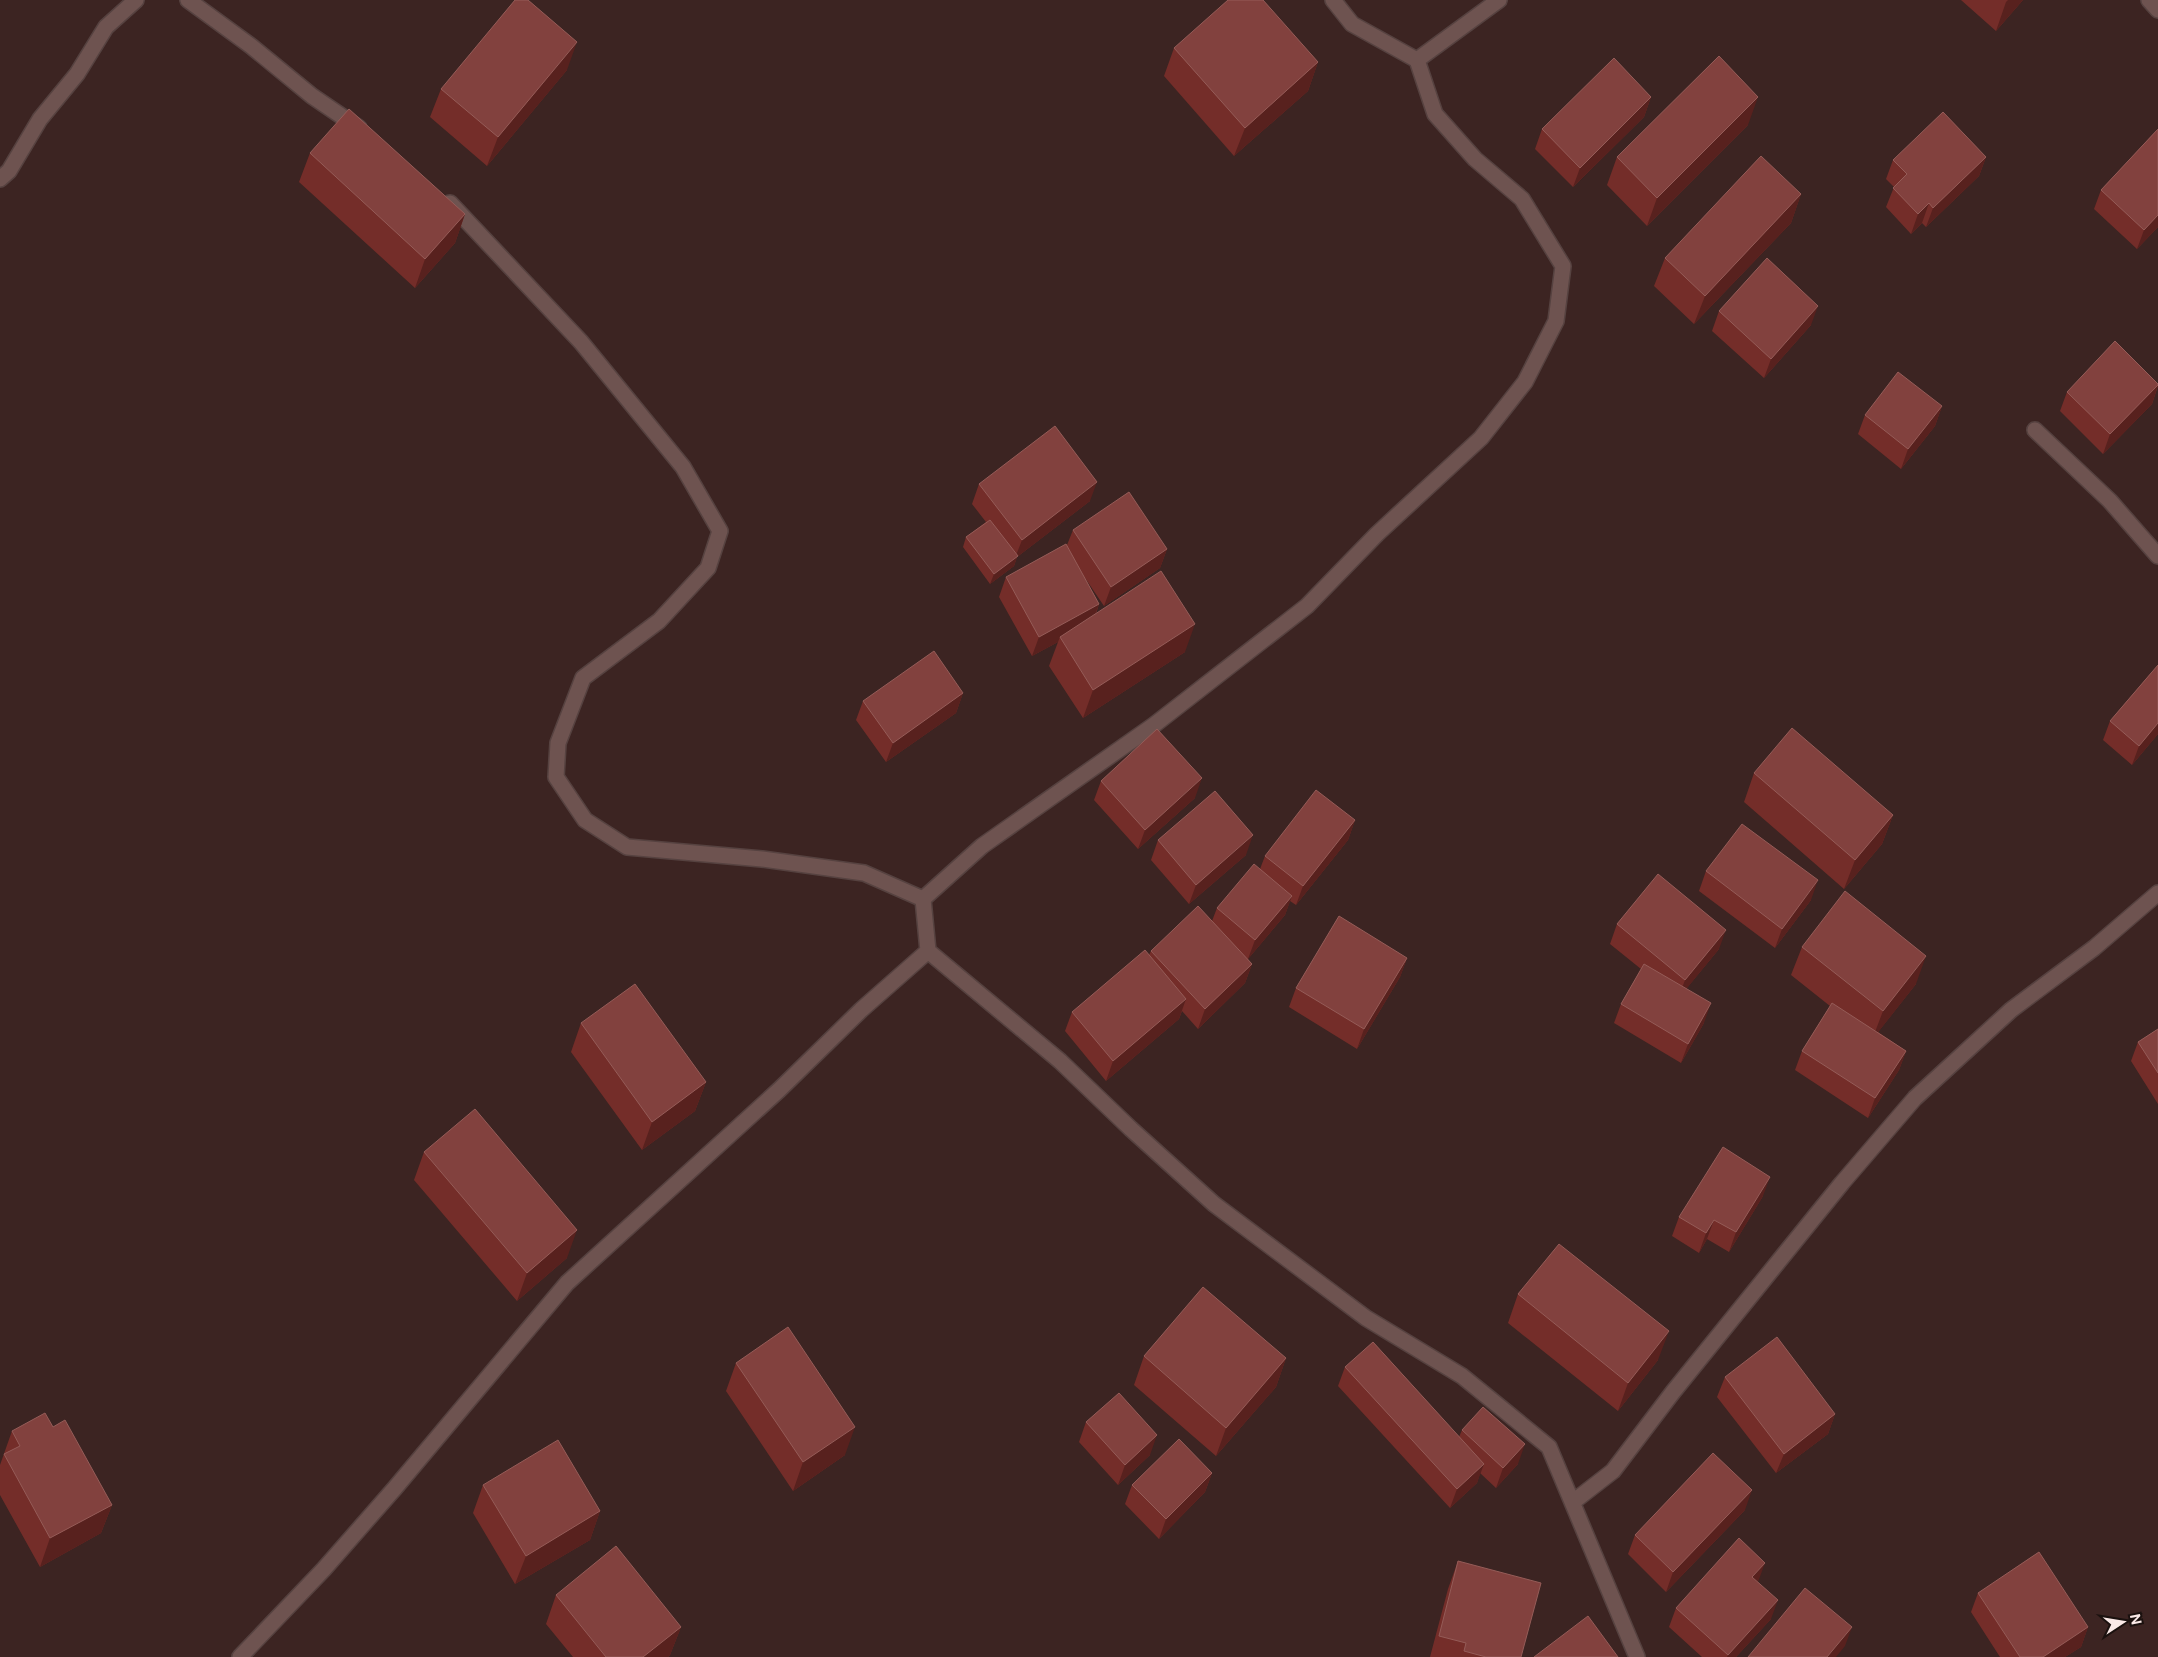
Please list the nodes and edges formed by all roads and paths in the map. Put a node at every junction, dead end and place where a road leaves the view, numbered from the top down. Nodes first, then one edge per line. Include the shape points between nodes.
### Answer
1 (136, 0) edge
2 (188, 0) edge
3 (1333, 0) edge
4 (1499, 0) edge
5 (2149, 0) edge
6 (2158, 10) edge
7 (1417, 60) junction
8 (371, 137) edge
9 (0, 179) edge
10 (436, 191) edge
11 (2035, 430) dead end
12 (2158, 556) edge
13 (2158, 893) edge
14 (923, 899) junction
15 (928, 951) junction
16 (1573, 1502) junction
17 (240, 1657) edge
18 (1637, 1657) edge

1 - 9 street via 106,27 78,74 40,119 9,171
2 - 8 street via 312,96
3 - 7 street via 1352,24
4 - 7 street
5 - 6 street
7 - 14 street via 1435,114 1475,159 1522,199 1563,266 1556,321 1525,382 1481,438 1377,534 1307,606 1154,725 982,846
10 - 14 street via 581,342 683,467 720,531 708,568 659,621 583,678 558,743 556,777 585,820 627,847 762,859 864,874
11 - 12 street via 2110,501
13 - 16 street via 2094,948 2011,1010 1915,1098 1672,1392 1612,1471
14 - 15 street
15 - 16 street via 1060,1061 1214,1204 1366,1318 1462,1376 1549,1447
15 - 17 street via 567,1283 382,1503
16 - 18 street

